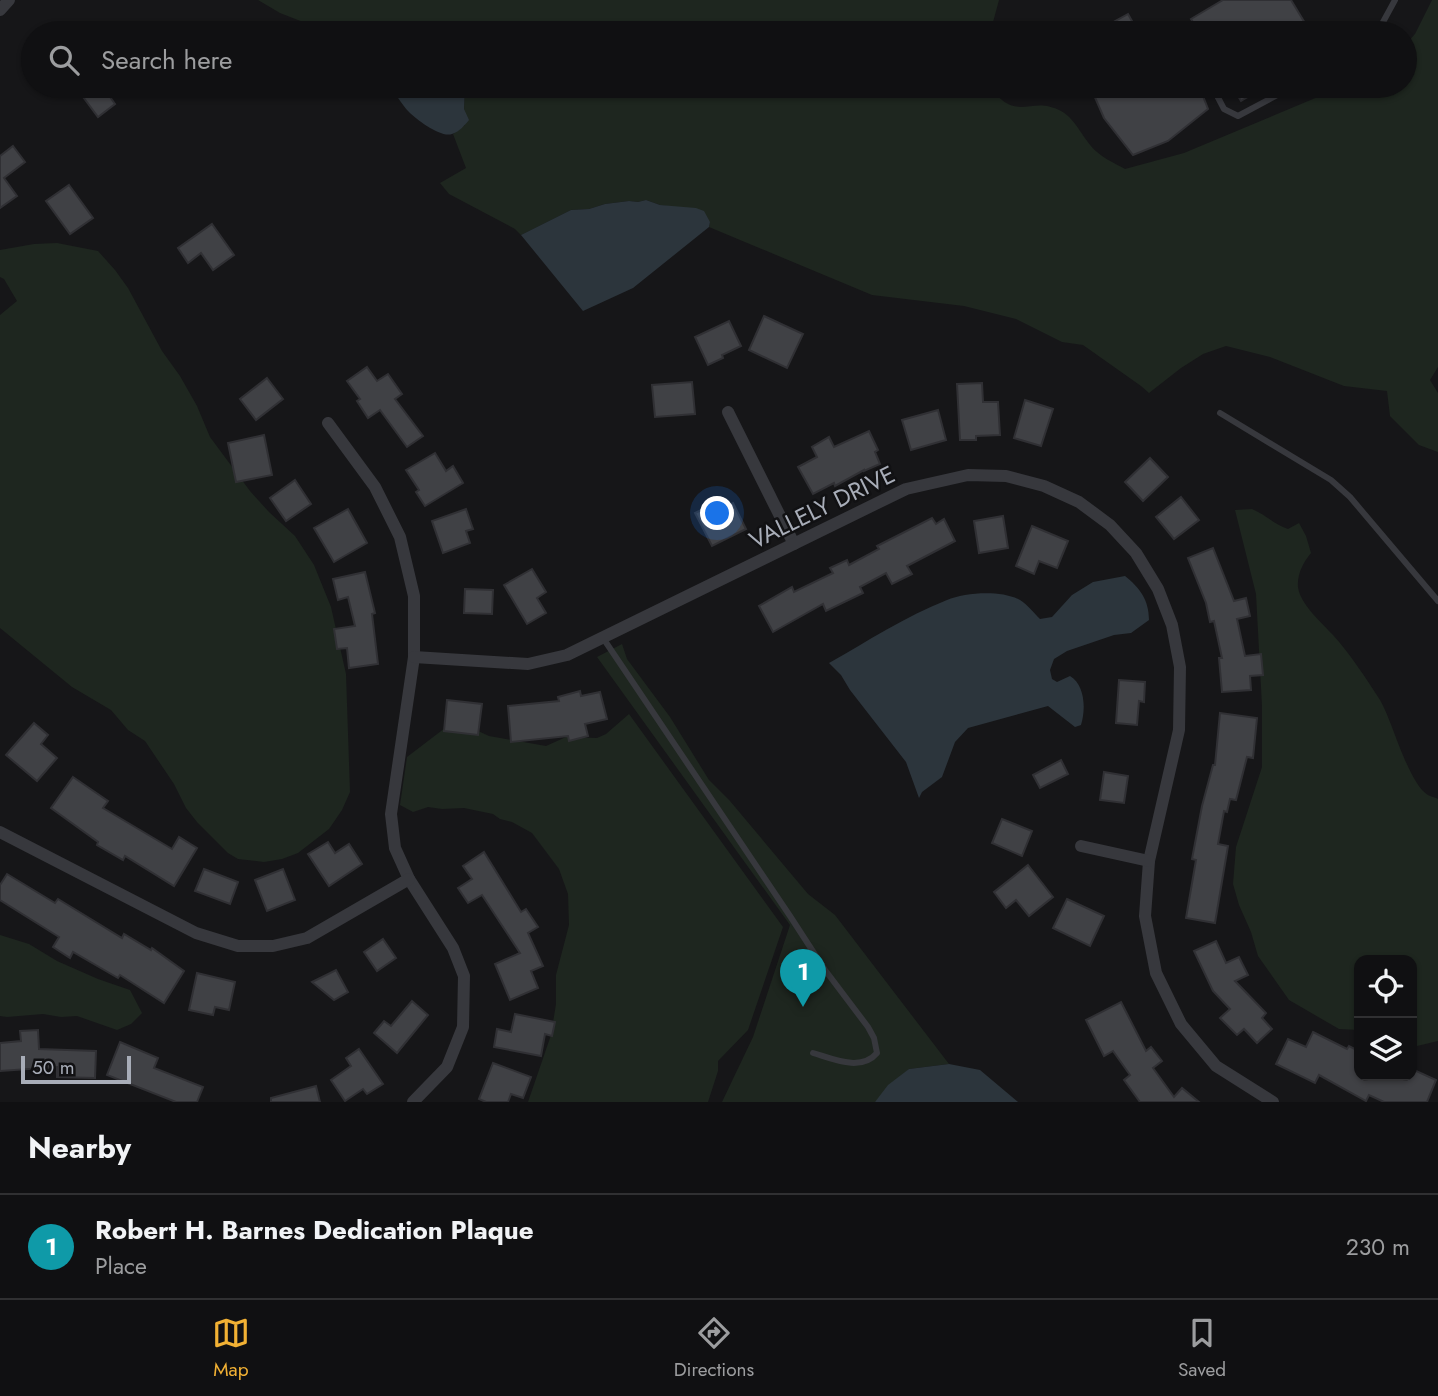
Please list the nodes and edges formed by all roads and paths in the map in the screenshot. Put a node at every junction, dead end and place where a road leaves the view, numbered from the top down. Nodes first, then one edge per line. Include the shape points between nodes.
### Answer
1 (9, 0) edge
2 (1395, 0) edge
3 (0, 10) edge
4 (1384, 21) edge
5 (1218, 98) edge
6 (1272, 98) edge
7 (728, 412) dead end
8 (1220, 413) dead end
9 (328, 423) dead end
10 (794, 544) junction
11 (1438, 601) edge
12 (603, 638) junction
13 (414, 657) junction
14 (0, 832) edge
15 (1081, 846) dead end
16 (1149, 862) junction
17 (409, 879) junction
18 (813, 1053) dead end
19 (413, 1102) edge
20 (1273, 1102) edge

1 - 3 street
2 - 4 lane
5 - 6 lane via 1224,109 1238,116
7 - 10 street
8 - 11 lane via 1331,480
9 - 13 street via 375,487 400,537 414,596
10 - 12 street, VALLELY DRIVE
10 - 16 street, VALLELY DRIVE via 906,489 968,475 1006,476 1044,486 1079,502 1110,525 1136,553 1158,589 1172,625 1180,667 1179,730
12 - 13 street, VALLELY DRIVE via 568,655 528,664
12 - 18 lane via 868,1027 877,1053 865,1061 847,1063
13 - 17 street via 391,814 395,848
14 - 17 street via 196,933 238,946 273,946 307,938
15 - 16 street
16 - 20 street, VALLELY DRIVE via 1145,916 1156,972 1181,1024 1216,1066
17 - 19 street via 453,948 464,976 463,1027 447,1067

